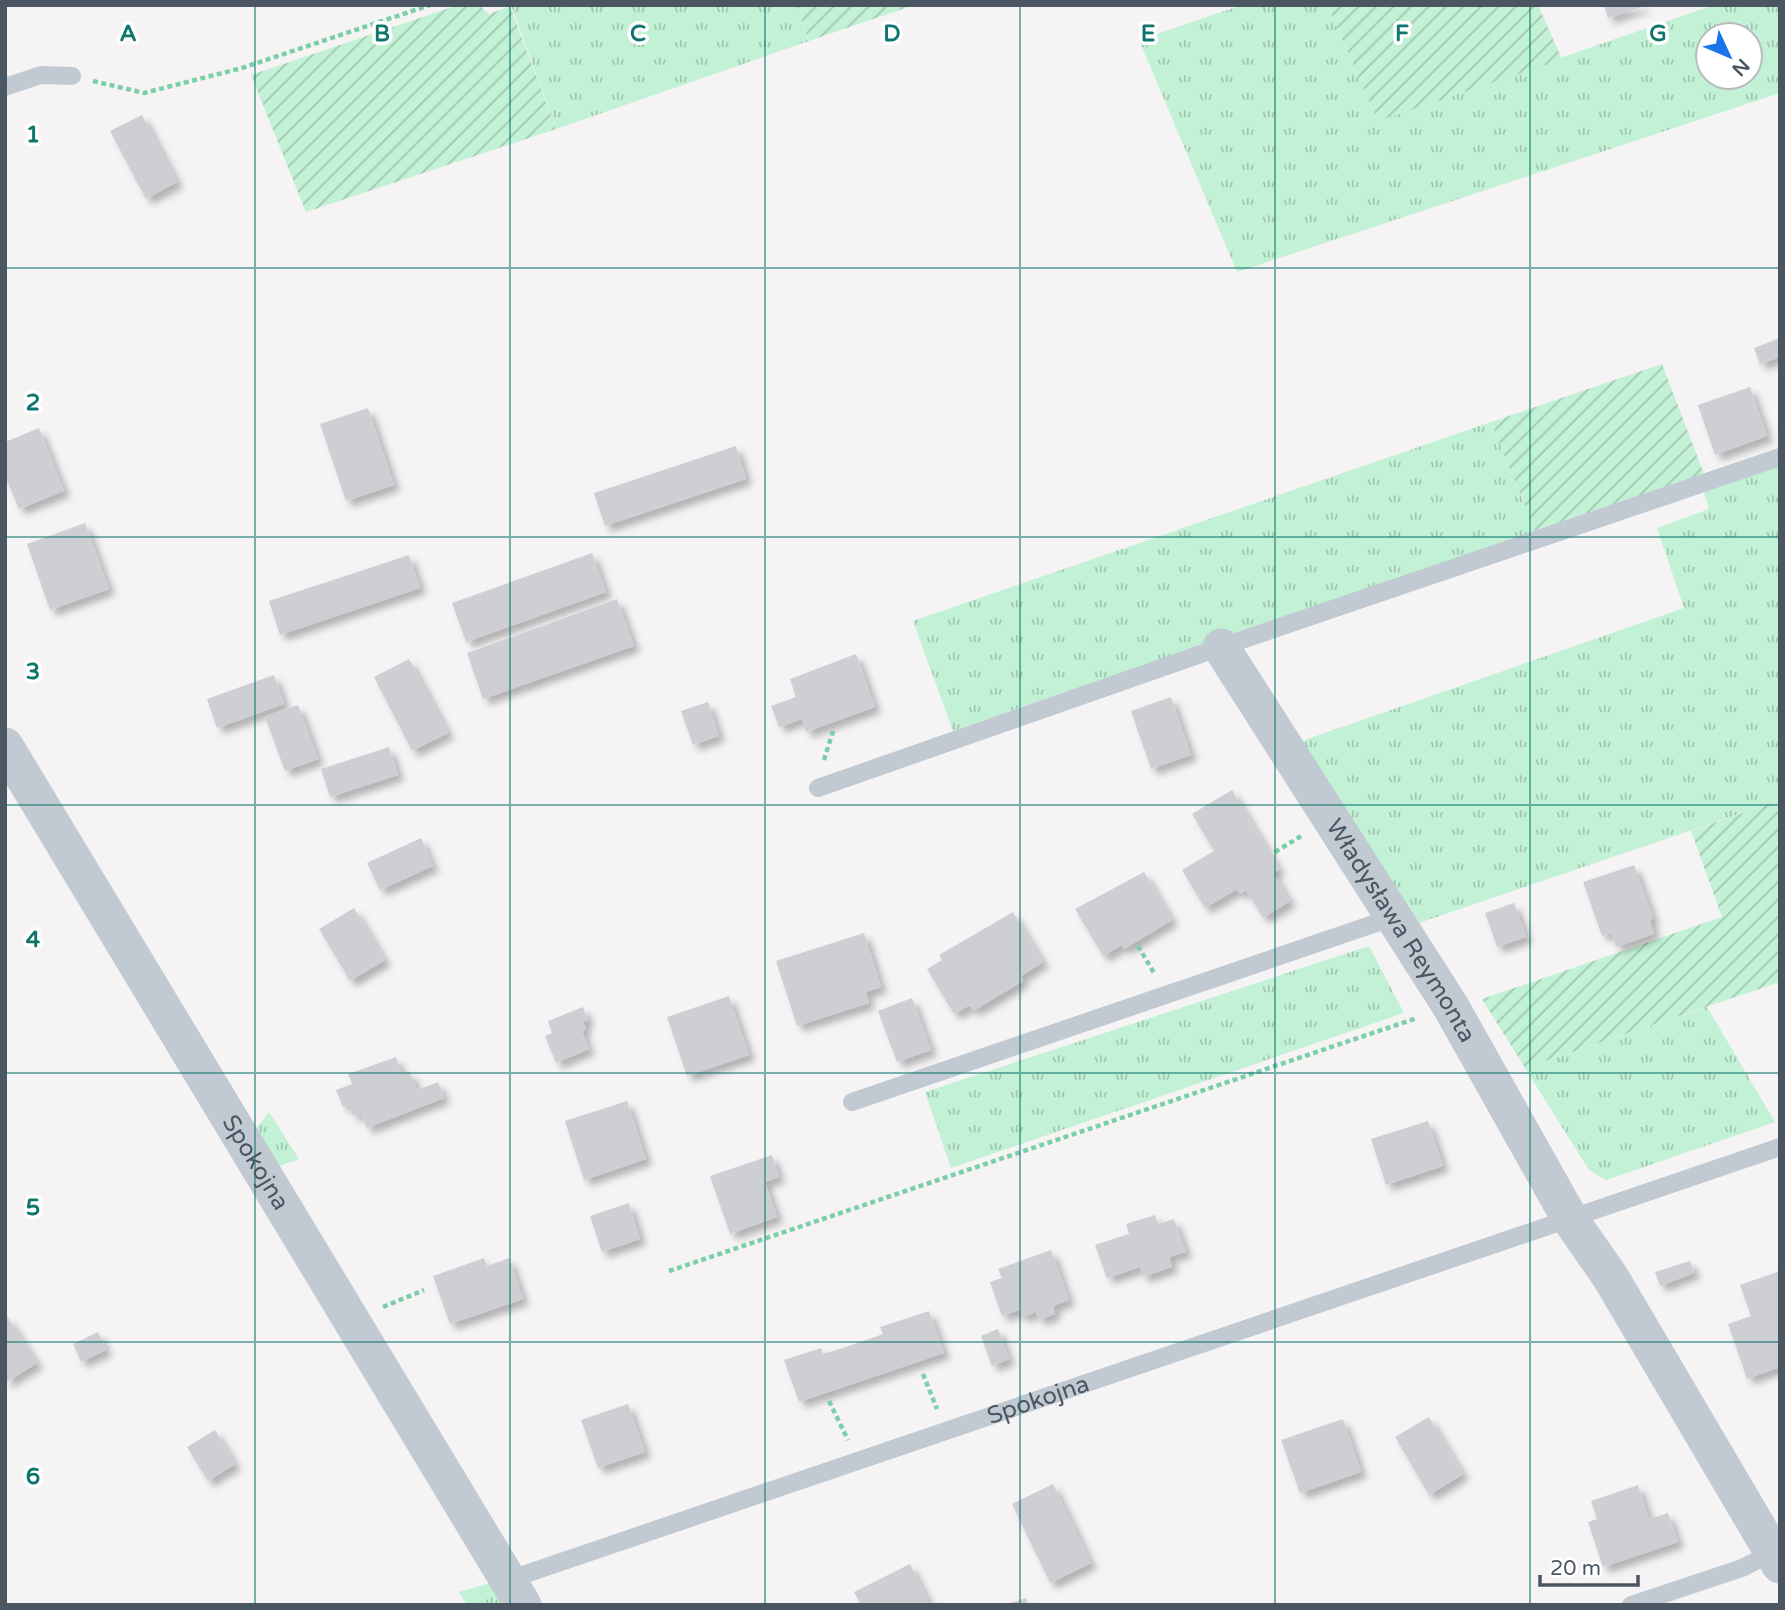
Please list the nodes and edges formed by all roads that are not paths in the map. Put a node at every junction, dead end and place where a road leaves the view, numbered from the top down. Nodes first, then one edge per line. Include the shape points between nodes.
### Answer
1 (72, 76) road end
2 (5, 87) edge
3 (1780, 457) edge
4 (1221, 647) junction
5 (5, 746) edge
6 (818, 788) dead end
7 (1394, 917) junction
8 (852, 1102) dead end
9 (1780, 1147) edge
10 (1570, 1219) junction
11 (1776, 1559) edge
12 (515, 1592) edge
13 (1631, 1605) edge

1 - 2 lane via 41,75
3 - 4 lane
4 - 6 lane
4 - 7 street, Władysława Reymonta
5 - 12 street, Spokojna
7 - 8 lane
7 - 10 street, Władysława Reymonta via 1451,1007
9 - 10 lane
10 - 11 street, Władysława Reymonta via 1611,1278
10 - 12 lane, Spokojna via 855,1461
11 - 13 lane, Władysława Reymonta

